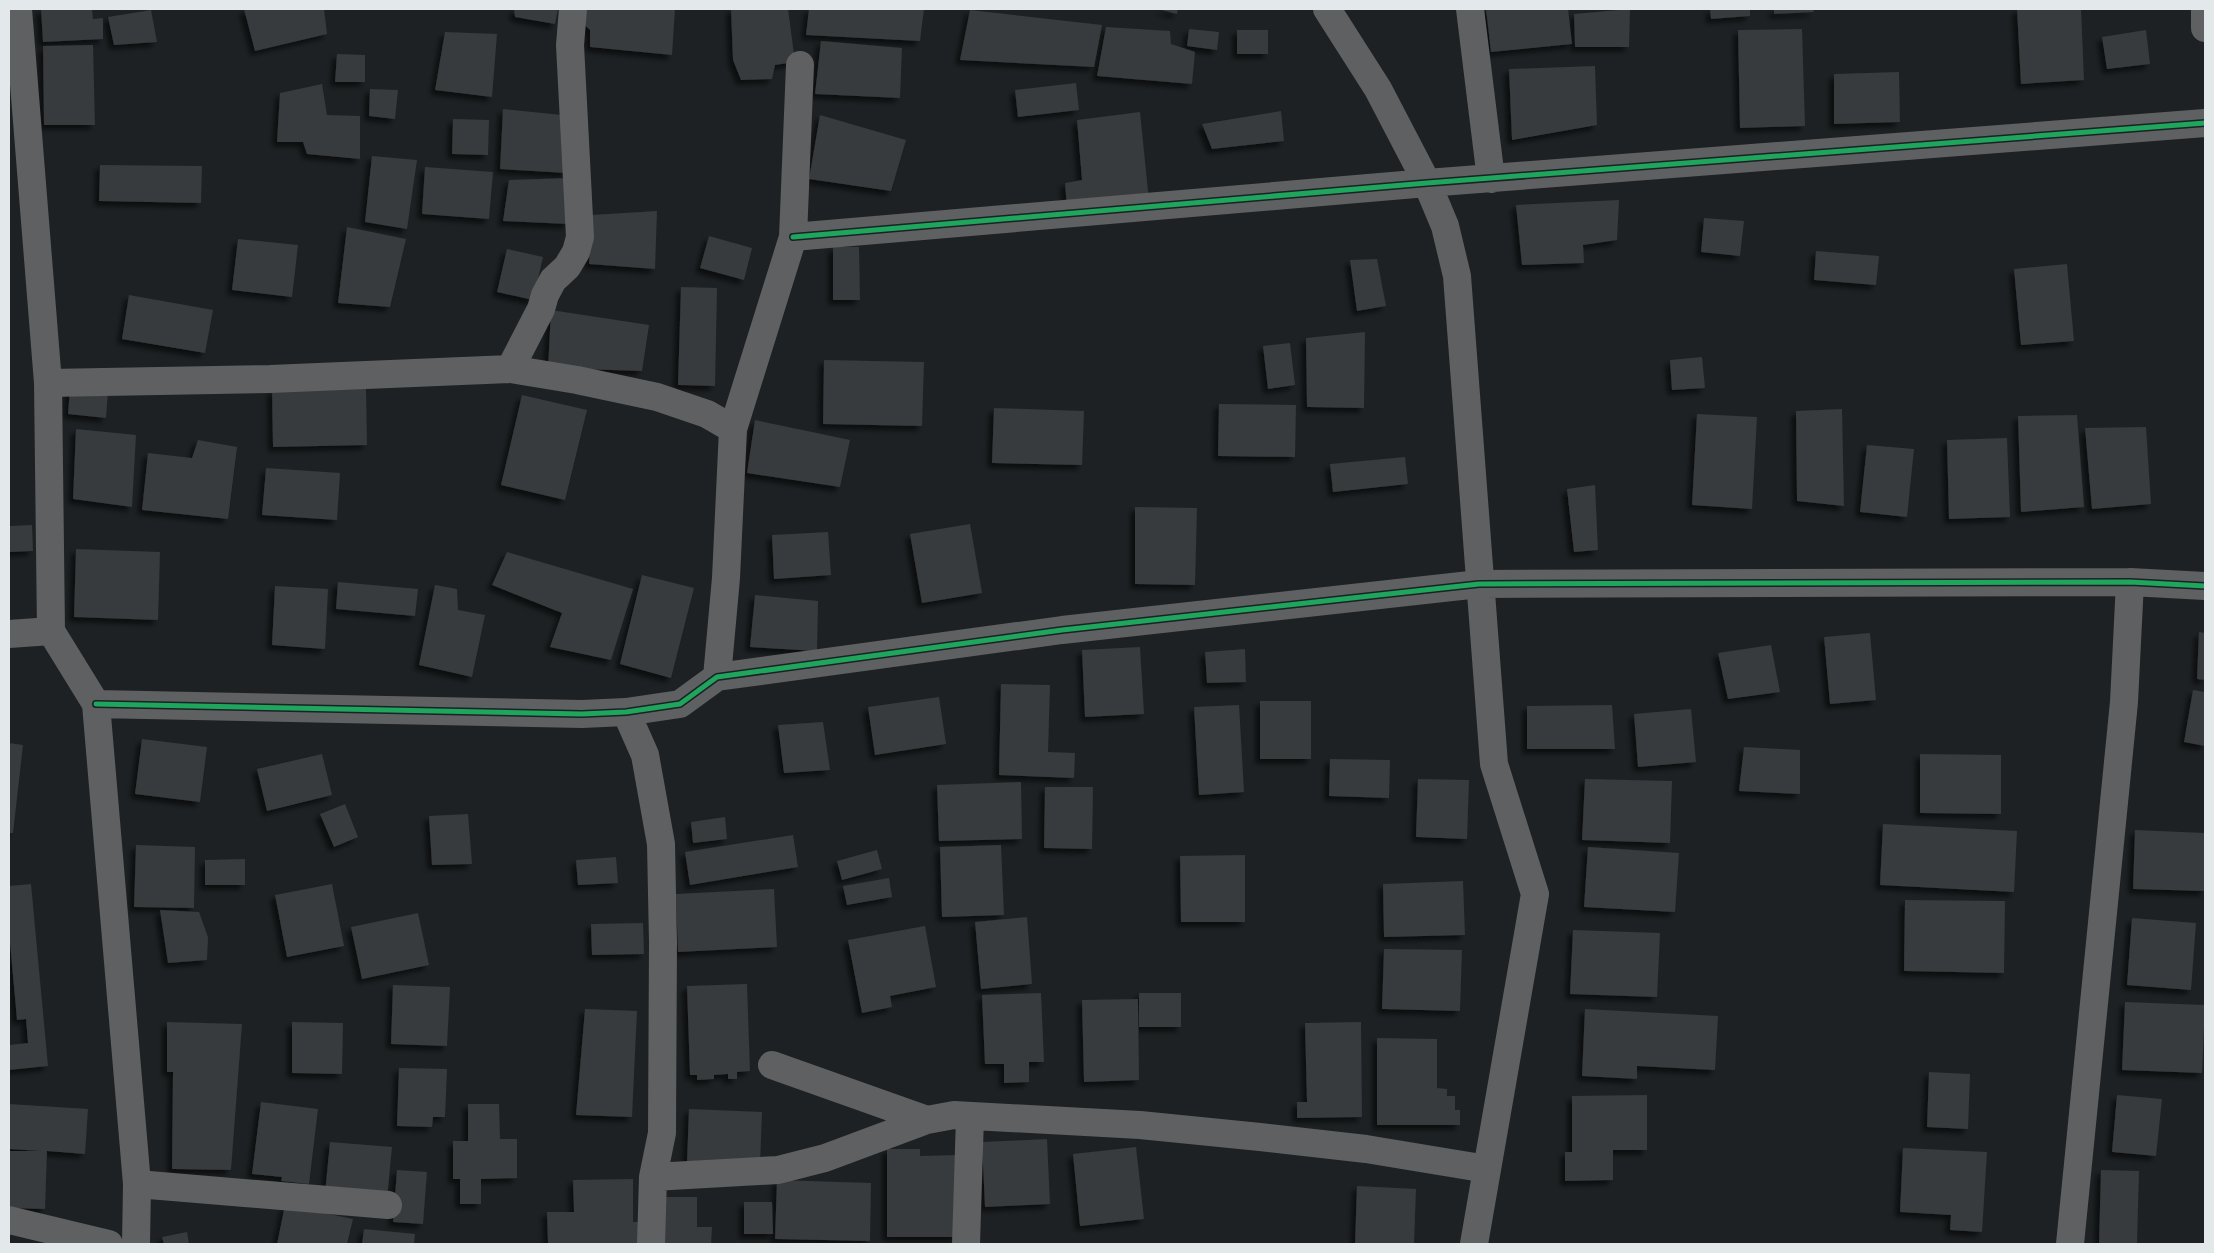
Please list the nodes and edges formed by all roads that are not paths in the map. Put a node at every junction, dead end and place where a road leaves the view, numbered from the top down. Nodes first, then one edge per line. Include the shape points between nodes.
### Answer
1 (18, 9) edge
2 (573, 9) edge
3 (1327, 9) edge
4 (1470, 9) edge
5 (2205, 9) edge
6 (2205, 28) edge
7 (800, 65) dead end
8 (2205, 123) edge
9 (1491, 179) junction
10 (1427, 183) junction
11 (794, 237) junction
12 (510, 368) junction
13 (48, 383) junction
14 (734, 428) junction
15 (2130, 582) junction
16 (1479, 584) junction
17 (2205, 586) edge
18 (51, 631) junction
19 (9, 634) edge
20 (717, 677) junction
21 (96, 704) junction
22 (626, 712) junction
23 (772, 1065) dead end
24 (970, 1117) junction
25 (927, 1120) junction
26 (1487, 1169) junction
27 (654, 1177) junction
28 (136, 1184) junction
29 (388, 1205) dead end
30 (9, 1220) edge
31 (108, 1244) edge
32 (136, 1244) edge
33 (652, 1244) edge
34 (966, 1244) edge
35 (1474, 1244) edge
36 (2070, 1244) edge

1 - 13 street
2 - 12 street via 570,45 580,237 576,252 545,295
3 - 10 street via 1378,88
4 - 9 street
5 - 6 street
7 - 11 street
8 - 9 street
9 - 10 street
10 - 11 street
10 - 16 street via 1446,226 1457,276
11 - 14 street
12 - 13 street
12 - 14 street via 657,397 707,414
13 - 18 street
14 - 20 street
15 - 16 street
15 - 17 street
15 - 36 street via 2124,702
16 - 20 street via 1062,630
16 - 26 street via 1494,764 1536,894
18 - 19 street
18 - 21 street
20 - 22 street via 680,704
21 - 22 street
21 - 28 street
22 - 27 street via 645,755 661,844 664,942 662,1133
23 - 25 street
24 - 25 street via 954,1115
24 - 26 street via 1140,1125 1250,1136 1366,1149
24 - 34 street
25 - 27 street via 825,1158 778,1170
26 - 35 street
27 - 33 street
28 - 29 street
28 - 32 street
30 - 31 street

